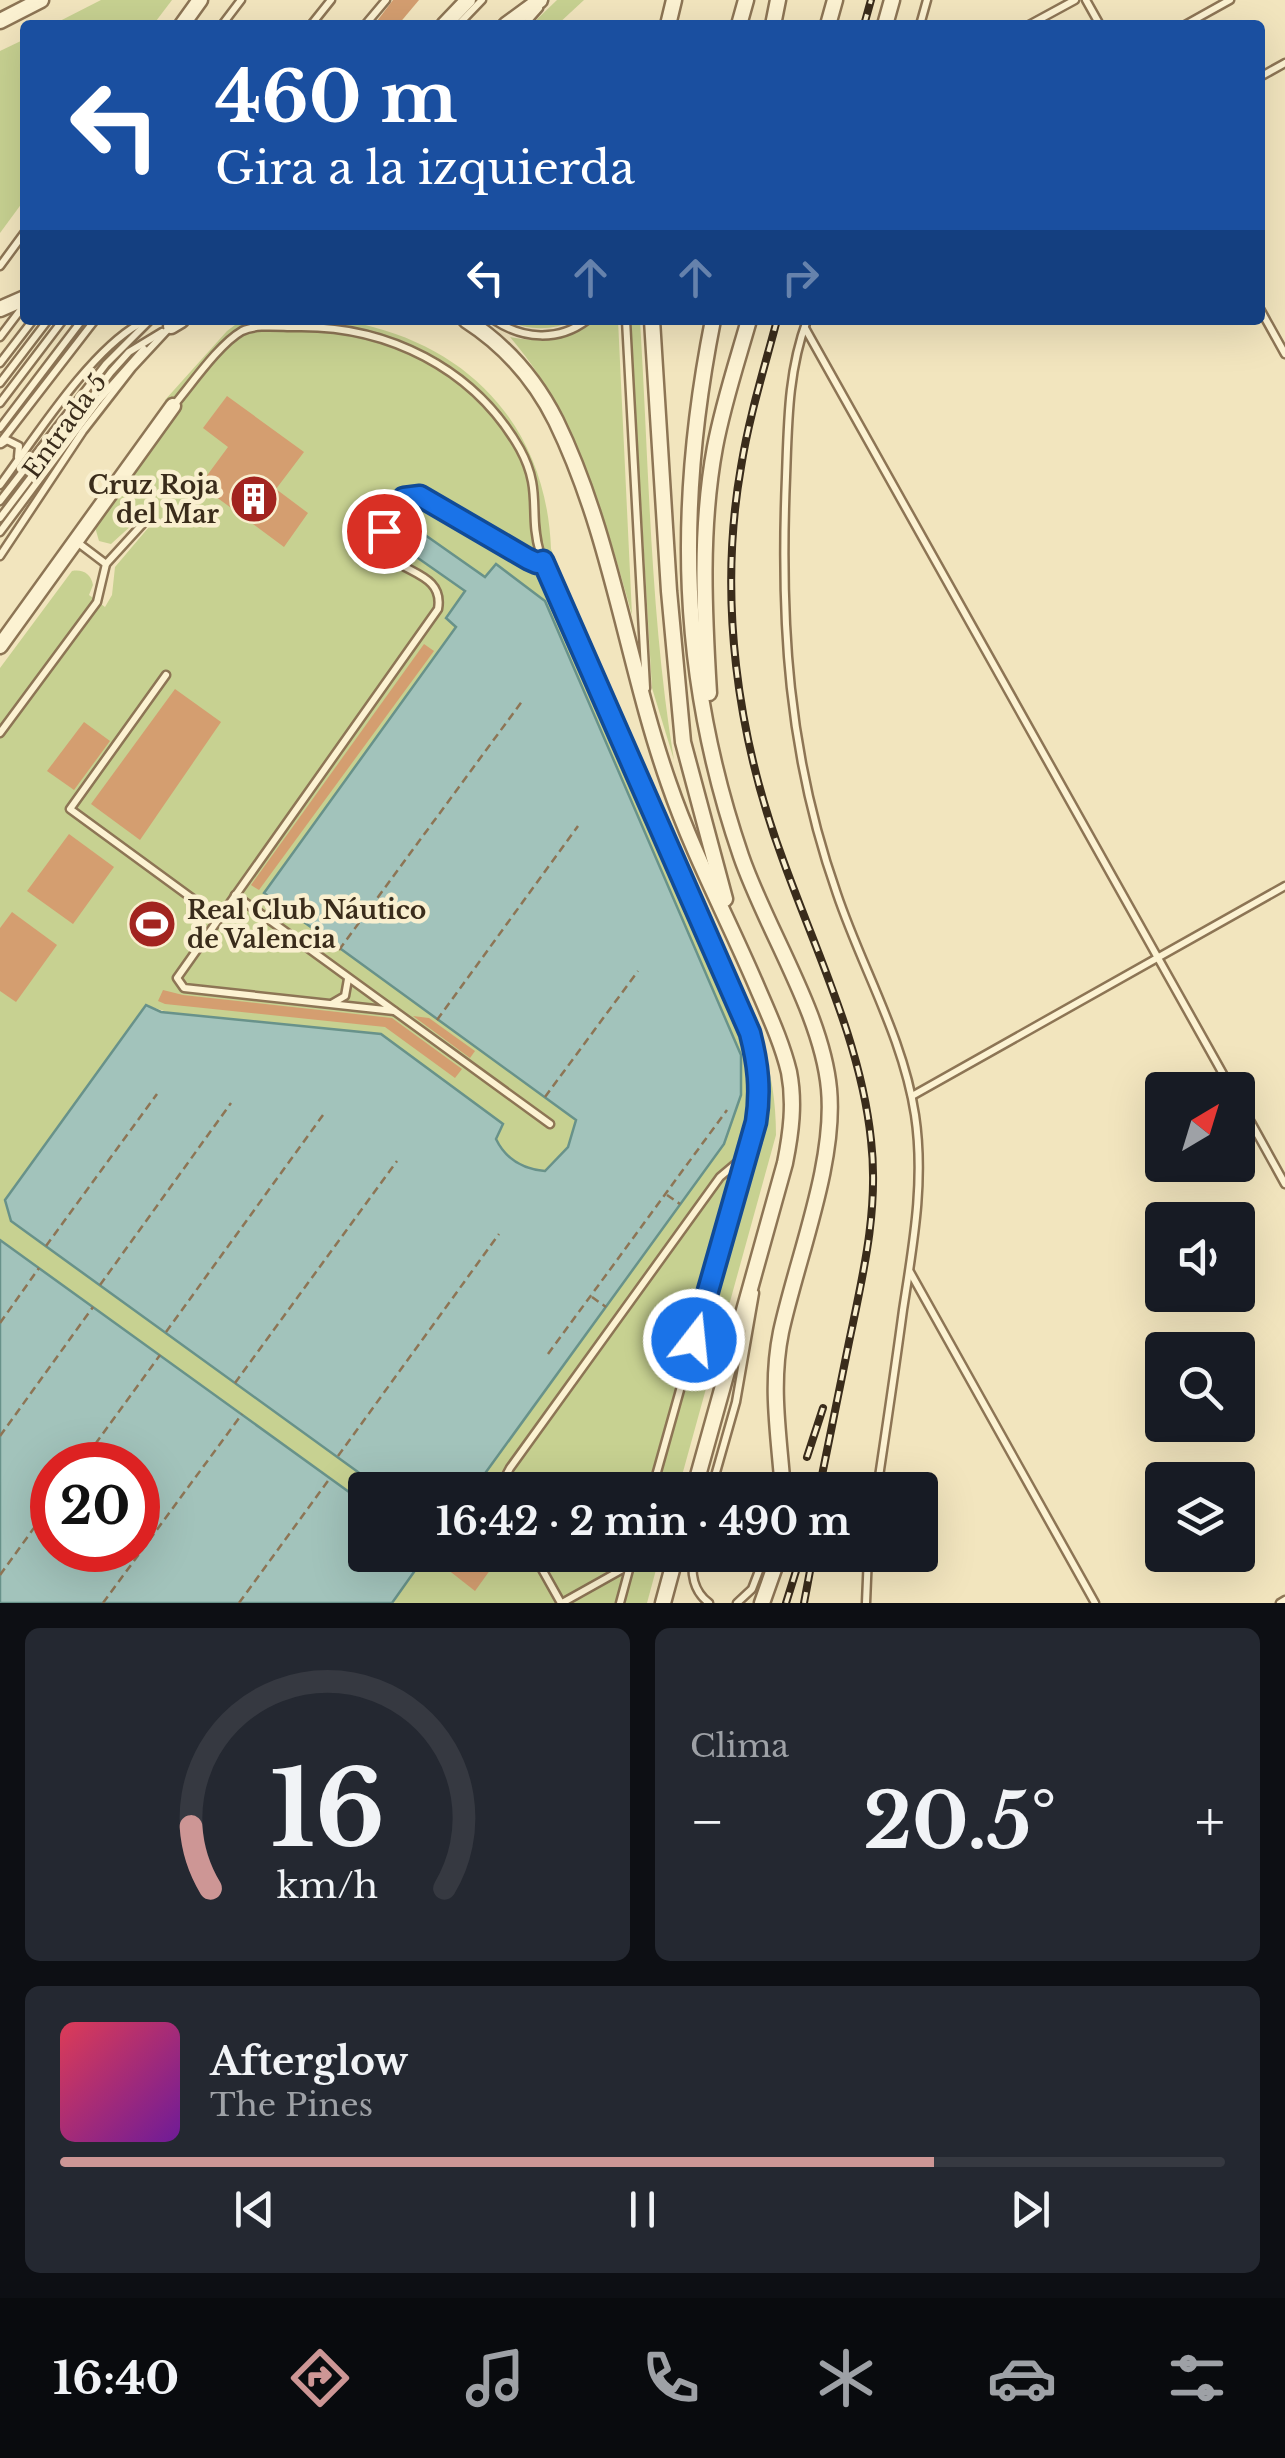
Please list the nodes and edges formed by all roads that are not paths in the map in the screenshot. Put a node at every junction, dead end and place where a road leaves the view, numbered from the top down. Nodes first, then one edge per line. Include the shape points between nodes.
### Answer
1 (41, 0) edge
2 (241, 0) edge
3 (330, 0) edge
4 (386, 0) edge
5 (483, 0) edge
6 (543, 0) edge
7 (1076, 0) edge
8 (1230, 0) edge
9 (471, 5) edge
10 (226, 20) edge
11 (315, 20) edge
12 (370, 20) edge
13 (451, 20) edge
14 (513, 20) edge
15 (528, 20) edge
16 (1038, 20) edge
17 (1195, 20) edge
18 (0, 21) edge
19 (20, 239) edge
20 (0, 266) edge
21 (20, 308) edge
22 (1265, 318) edge
23 (29, 325) edge
24 (44, 325) edge
25 (59, 325) edge
26 (78, 325) edge
27 (91, 325) edge
28 (140, 325) edge
29 (143, 325) edge
30 (173, 325) edge
31 (174, 325) edge
32 (174, 325) edge
33 (473, 325) edge
34 (502, 325) edge
35 (577, 325) edge
36 (626, 325) edge
37 (652, 325) edge
38 (712, 325) edge
39 (748, 325) edge
40 (805, 325) edge
41 (807, 325) edge
42 (0, 337) edge
43 (1285, 354) edge
44 (0, 362) edge
45 (0, 383) edge
46 (0, 403) edge
47 (173, 406) joint
48 (0, 428) edge
49 (0, 443) edge
50 (16, 463) junction
51 (0, 485) edge
52 (0, 501) edge
53 (149, 517) dead end
54 (0, 518) edge
55 (0, 532) edge
56 (76, 542) junction
57 (0, 556) edge
58 (543, 561) junction
59 (106, 564) junction
60 (0, 646) edge
61 (166, 676) dead end
62 (647, 707) junction
63 (0, 733) edge
64 (712, 744) junction
65 (1285, 886) edge
66 (235, 895) junction
67 (218, 918) junction
68 (732, 929) junction
69 (1158, 957) junction
70 (346, 976) junction
71 (332, 1004) junction
72 (394, 1011) junction
73 (1222, 1072) edge
74 (912, 1096) junction
75 (550, 1124) dead end
76 (1255, 1130) edge
77 (747, 1154) junction
78 (1285, 1184) edge
79 (763, 1252) junction
80 (909, 1271) junction
81 (508, 1472) edge
82 (657, 1472) edge
83 (699, 1472) edge
84 (716, 1472) edge
85 (780, 1472) edge
86 (880, 1472) edge
87 (544, 1572) edge
88 (617, 1572) edge
89 (628, 1572) edge
90 (671, 1572) edge
91 (694, 1572) edge
92 (758, 1572) edge
93 (773, 1572) edge
94 (867, 1572) edge
95 (562, 1603) edge
96 (620, 1603) edge
97 (662, 1603) edge
98 (709, 1603) edge
99 (737, 1603) edge
100 (762, 1603) edge
101 (866, 1603) edge
102 (1095, 1603) edge

1 - 18 street
2 - 10 lane
3 - 11 lane
4 - 12 lane
5 - 9 lane
6 - 14 street
6 - 15 lane
7 - 16 lane
8 - 17 lane
9 - 13 street
19 - 20 lane
21 - 42 lane
22 - 43 lane
23 - 44 lane
24 - 45 lane
25 - 46 lane
26 - 48 lane
27 - 49 lane
28 - 50 lane via 109,346
29 - 52 lane
30 - 54 lane via 129,352
31 - 55 lane via 118,376
32 - 57 lane, Entrada 5 via 83,431
33 - 62 street via 517,362 556,422 600,538
34 - 35 lane via 538,336
36 - 62 lane
37 - 68 street via 683,742
38 - 64 street via 687,535 692,646
39 - 64 street via 706,512
40 - 74 lane via 790,379 782,568 787,679 820,844
41 - 69 lane
47 - 56 street
47 - 58 lane via 231,340 253,328 336,329 410,349 470,387 506,426 533,480
49 - 50 lane via 19,446
50 - 51 lane
53 - 59 lane
56 - 59 lane
56 - 60 street
58 - 66 lane via 528,559 430,500 404,498 384,531 384,549 430,582 438,591 438,609
58 - 77 lane via 750,1033 760,1095
59 - 63 lane via 97,602
61 - 67 lane via 70,809
62 - 68 street via 682,820
64 - 85 street via 741,856 812,1026 828,1087 826,1150 776,1369
65 - 69 lane
66 - 67 lane
66 - 70 lane
67 - 71 lane via 178,984
68 - 79 street via 783,1051 792,1094 786,1163
69 - 73 lane
69 - 74 lane
70 - 71 lane via 348,991
70 - 72 lane
71 - 72 lane
72 - 75 lane
74 - 80 lane via 920,1190
76 - 78 lane
77 - 81 lane via 720,1178
77 - 82 lane
79 - 83 street
79 - 84 lane
80 - 86 lane
80 - 102 lane
87 - 95 lane
88 - 95 lane
89 - 96 lane
90 - 97 street
91 - 98 lane
92 - 99 lane
93 - 100 street
94 - 101 lane

